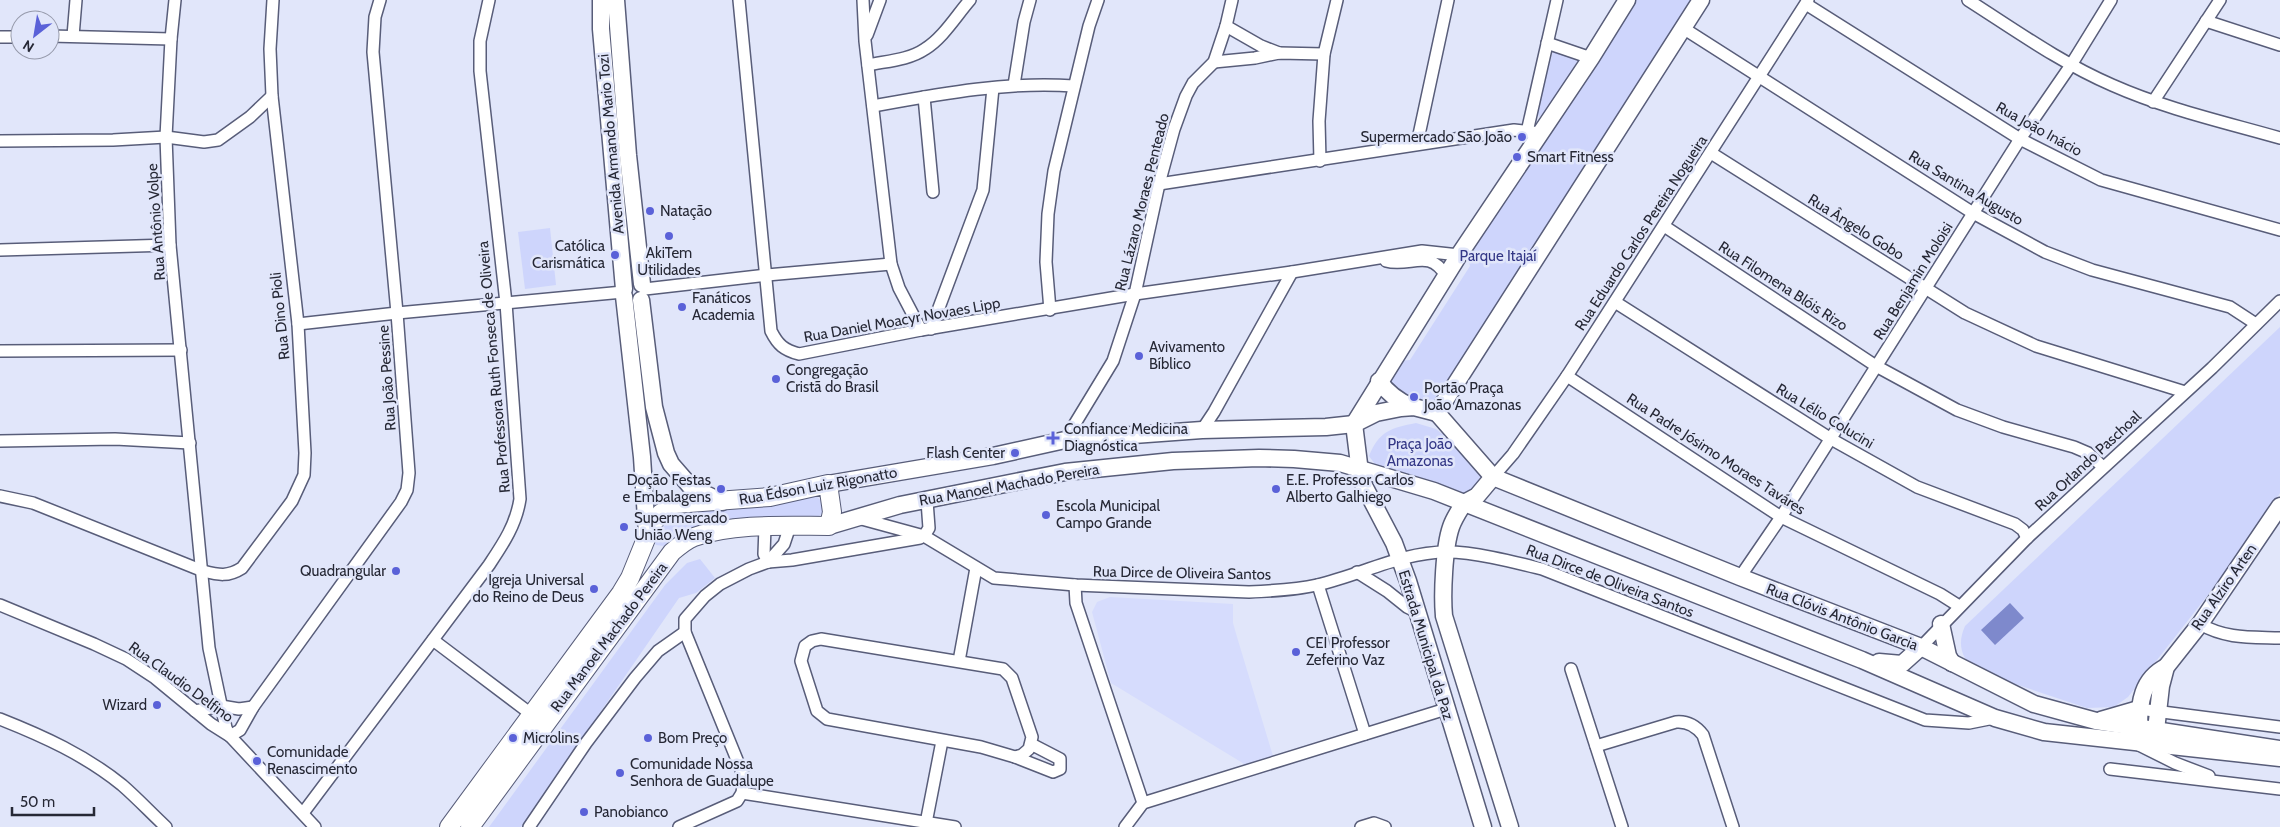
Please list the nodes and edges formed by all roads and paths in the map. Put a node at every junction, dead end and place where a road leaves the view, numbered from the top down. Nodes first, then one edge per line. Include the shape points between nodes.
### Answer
1 (76, 0) edge
2 (175, 0) edge
3 (272, 0) edge
4 (380, 0) edge
5 (489, 0) edge
6 (601, 0) edge
7 (616, 0) edge
8 (739, 0) edge
9 (863, 0) edge
10 (880, 0) edge
11 (970, 0) edge
12 (1030, 0) edge
13 (1098, 0) edge
14 (1232, 0) edge
15 (1337, 0) edge
16 (1448, 0) edge
17 (1557, 0) edge
18 (1627, 0) edge
19 (1701, 0) edge
20 (1968, 0) edge
21 (2111, 0) edge
22 (2220, 0) edge
23 (1807, 2) edge
24 (2206, 22) junction
25 (1226, 26) junction
26 (1683, 28) junction
27 (60, 36) edge
28 (73, 36) junction
29 (171, 39) junction
30 (865, 41) junction
31 (1547, 43) junction
32 (2280, 45) edge
33 (1280, 53) junction
34 (1324, 54) junction
35 (1591, 58) junction
36 (1214, 62) junction
37 (868, 65) junction
38 (2071, 65) junction
39 (1758, 76) junction
40 (1014, 85) junction
41 (1074, 86) junction
42 (993, 88) junction
43 (272, 96) junction
44 (924, 97) junction
45 (2154, 102) junction
46 (873, 106) junction
47 (1533, 133) junction
48 (166, 137) junction
49 (2280, 138) edge
50 (2020, 139) junction
51 (0, 141) edge
52 (1417, 144) junction
53 (1711, 153) junction
54 (1320, 160) junction
55 (1159, 184) junction
56 (933, 192) dead end
57 (1973, 213) junction
58 (1664, 226) junction
59 (2280, 230) edge
60 (170, 245) junction
61 (0, 250) edge
62 (1459, 255) junction
63 (1377, 258) junction
64 (891, 264) junction
65 (1292, 272) junction
66 (767, 275) junction
67 (1446, 276) junction
68 (1926, 289) junction
69 (643, 291) junction
70 (624, 292) junction
71 (1135, 294) junction
72 (2280, 301) edge
73 (1615, 302) junction
74 (506, 303) junction
75 (1050, 310) junction
76 (397, 313) junction
77 (298, 324) junction
78 (2256, 324) junction
79 (926, 329) junction
80 (181, 350) junction
81 (0, 351) edge
82 (1876, 366) junction
83 (1567, 376) junction
84 (1379, 381) junction
85 (2185, 392) junction
86 (654, 407) junction
87 (1414, 407) junction
88 (638, 410) junction
89 (1082, 413) junction
90 (1437, 413) junction
91 (1354, 424) junction
92 (1210, 430) junction
93 (1085, 438) junction
94 (1065, 440) junction
95 (1831, 440) junction
96 (0, 441) edge
97 (190, 443) junction
98 (2103, 467) junction
99 (1360, 468) junction
100 (1493, 476) junction
101 (828, 484) junction
102 (0, 496) edge
103 (927, 501) junction
104 (722, 502) junction
105 (1464, 503) junction
106 (2280, 506) edge
107 (1781, 517) junction
108 (856, 518) junction
109 (790, 526) junction
110 (828, 526) junction
111 (766, 527) junction
112 (647, 534) junction
113 (924, 536) junction
114 (2026, 538) junction
115 (672, 552) junction
116 (1447, 552) junction
117 (1399, 559) junction
118 (768, 562) junction
119 (976, 568) junction
120 (203, 572) junction
121 (1357, 572) junction
122 (1740, 577) junction
123 (1075, 585) junction
124 (1318, 585) junction
125 (0, 605) edge
126 (1959, 606) junction
127 (1417, 612) junction
128 (1941, 624) junction
129 (2200, 624) junction
130 (685, 632) junction
131 (2280, 638) edge
132 (433, 640) junction
133 (1921, 647) junction
134 (1862, 660) junction
135 (959, 661) junction
136 (1952, 663) junction
137 (2166, 667) junction
138 (1571, 669) dead end
139 (1469, 699) junction
140 (221, 706) junction
141 (253, 707) junction
142 (1446, 709) junction
143 (2139, 709) junction
144 (195, 711) junction
145 (2157, 711) junction
146 (531, 714) junction
147 (1995, 718) junction
148 (0, 719) edge
149 (2096, 721) junction
150 (2280, 727) edge
151 (1365, 734) junction
152 (230, 736) junction
153 (2143, 736) junction
154 (942, 740) junction
155 (1031, 744) junction
156 (1596, 746) junction
157 (2280, 749) edge
158 (1015, 757) junction
159 (2280, 758) edge
160 (2110, 769) dead end
161 (2244, 786) junction
162 (2280, 789) edge
163 (742, 793) junction
164 (1143, 803) junction
165 (303, 813) junction
166 (926, 822) junction
167 (166, 827) edge
168 (315, 827) edge
169 (449, 827) edge
170 (470, 827) edge
171 (529, 827) edge
172 (679, 827) edge
173 (955, 827) edge
174 (1125, 827) edge
175 (1361, 827) edge
176 (1385, 827) edge
177 (1483, 827) edge
178 (1510, 827) edge
179 (1622, 827) edge
180 (1733, 827) edge

1 - 28 street
2 - 29 street, Rua Antônio Volpe
3 - 43 street, Rua Dino Pioli
4 - 76 street, Rua João Pessine via 375,17 373,52
5 - 74 street, Rua Professora Ruth Fonseca de Oliveira via 480,41 480,71
6 - 70 main road, Avenida Armando Mario Tozi
7 - 69 main road, Avenida Armando Mario Tozi
8 - 66 street, Rua Daniel Moacyr Novaes Lipp
9 - 30 street
10 - 30 street
11 - 37 street via 926,49
12 - 40 street
13 - 41 street
14 - 25 street, Rua Lázaro Moraes Penteado
15 - 34 street
16 - 52 street
17 - 31 street
18 - 35 main road
19 - 26 main road
20 - 38 street
21 - 38 street, Rua Benjamin Moloisi
22 - 24 street
23 - 39 street, Rua Eduardo Carlos Pereira Nogueira
23 - 50 street, Rua João Inácio
24 - 32 street
24 - 45 street
25 - 33 street
25 - 36 street, Rua Lázaro Moraes Penteado
26 - 39 street, Rua Santina Augusto
26 - 90 main road
27 - 28 street
28 - 29 street
29 - 48 street, Rua Antônio Volpe
30 - 37 street
31 - 35 street
31 - 47 street
33 - 34 street
33 - 36 street
34 - 54 street
35 - 47 main road
36 - 55 street, Rua Lázaro Moraes Penteado via 1193,83 1186,96
37 - 46 street
38 - 45 street
38 - 50 street, Rua Benjamin Moloisi
39 - 53 street, Rua Eduardo Carlos Pereira Nogueira
39 - 57 street, Rua Santina Augusto
40 - 41 street
40 - 42 street
41 - 75 street via 1054,171 1048,214 1046,262
42 - 44 street
42 - 79 street via 983,190
43 - 48 street via 218,140 204,142
43 - 77 street, Rua Dino Pioli
44 - 46 street
44 - 56 street
45 - 49 street
46 - 64 street
47 - 52 street via 1514,130
47 - 62 main road
48 - 51 street
48 - 60 street, Rua Antônio Volpe
50 - 57 street, Rua Benjamin Moloisi
50 - 59 street, Rua João Inácio via 2101,180
52 - 54 street
53 - 58 street, Rua Eduardo Carlos Pereira Nogueira
53 - 68 street, Rua Ângelo Gobo
54 - 55 street
55 - 71 street, Rua Lázaro Moraes Penteado
57 - 68 street, Rua Benjamin Moloisi
57 - 78 street, Rua Santina Augusto via 2066,261 2230,307
58 - 73 street, Rua Eduardo Carlos Pereira Nogueira
58 - 82 street, Rua Filomena Blóis Rizo
60 - 61 street
60 - 80 street, Rua Antônio Volpe
62 - 63 street, Rua Daniel Moacyr Novaes Lipp via 1432,250
62 - 67 main road
63 - 65 street, Rua Daniel Moacyr Novaes Lipp
63 - 67 street, Rua Daniel Moacyr Novaes Lipp via 1390,262 1426,259 1434,262
64 - 66 street
64 - 79 street via 898,288
65 - 71 street, Rua Daniel Moacyr Novaes Lipp
65 - 92 street via 1214,412
66 - 69 street
66 - 79 street, Rua Daniel Moacyr Novaes Lipp via 771,331 777,344 788,351 799,354
67 - 84 main road
68 - 82 street, Rua Benjamin Moloisi
68 - 85 street, Rua Ângelo Gobo via 2036,346
69 - 70 main road via 632,302
69 - 86 main road, Avenida Armando Mario Tozi
70 - 74 street
70 - 88 main road, Avenida Armando Mario Tozi
71 - 75 street, Rua Daniel Moacyr Novaes Lipp
71 - 89 street, Rua Lázaro Moraes Penteado via 1113,361
72 - 78 street, Rua Orlando Paschoal
73 - 83 street, Rua Eduardo Carlos Pereira Nogueira
73 - 95 street, Rua Lélio Colucini
74 - 76 street
74 - 132 street, Rua Professora Ruth Fonseca de Oliveira via 520,499 517,516 489,565
75 - 79 street, Rua Daniel Moacyr Novaes Lipp
76 - 77 street
76 - 141 street, Rua João Pessine via 409,473 407,490
77 - 120 street, Rua Dino Pioli via 304,475 292,501 242,568 225,576
78 - 85 street, Rua Orlando Paschoal
80 - 81 street
80 - 97 street, Rua Antônio Volpe
82 - 95 street, Rua Benjamin Moloisi
82 - 98 street, Rua Filomena Blóis Rizo via 1957,410 2074,447
83 - 100 street, Rua Eduardo Carlos Pereira Nogueira via 1514,454
83 - 107 street, Rua Padre Jósimo Moraes Taváres
84 - 87 main road via 1395,399
84 - 91 main road
85 - 98 street, Rua Orlando Paschoal
86 - 88 main road
86 - 104 main road, Avenida Armando Mario Tozi via 671,464 698,492
87 - 90 main road
87 - 91 main road, Rua Édson Luiz Rigonatto via 1383,411
88 - 112 main road, Avenida Armando Mario Tozi
89 - 93 street
89 - 94 street, Rua Lázaro Moraes Penteado
90 - 100 main road, Rua Clóvis Antônio Garcia
91 - 92 main road, Rua Édson Luiz Rigonatto
91 - 99 main road, Estrada Municipal da Paz
92 - 93 main road, Rua Édson Luiz Rigonatto
93 - 94 main road, Rua Édson Luiz Rigonatto
94 - 101 main road, Rua Édson Luiz Rigonatto via 993,456
95 - 107 street, Rua Benjamin Moloisi
95 - 114 street, Rua Lélio Colucini via 1917,487 2015,524 2023,530
96 - 97 street via 114,439
97 - 120 street
98 - 114 street, Rua Orlando Paschoal
99 - 103 main road, Rua Manoel Machado Pereira via 1294,459 1173,461 1065,472
99 - 105 main road, Rua Manoel Machado Pereira
99 - 117 main road, Estrada Municipal da Paz via 1364,490 1394,543
100 - 105 main road via 1477,496
100 - 122 main road, Rua Clóvis Antônio Garcia
101 - 104 main road, Rua Édson Luiz Rigonatto via 770,497
101 - 110 main road via 832,512
102 - 120 street, Rua Dino Pioli via 33,503
103 - 108 main road, Rua Manoel Machado Pereira
103 - 113 street via 929,528
104 - 112 main road, Rua Édson Luiz Rigonatto via 675,504 657,517
105 - 116 main road, Estrada Municipal da Paz via 1450,529
105 - 134 main road, Rua Clóvis Antônio Garcia
106 - 129 main road, Rua Alziro Arten
107 - 122 street, Rua Benjamin Moloisi
107 - 126 street, Rua Padre Jósimo Moraes Taváres
108 - 110 main road, Rua Manoel Machado Pereira
108 - 113 street, Rua Dirce de Oliveira Santos
109 - 110 main road, Rua Manoel Machado Pereira
109 - 111 main road, Rua Manoel Machado Pereira
109 - 118 street via 784,544
111 - 115 main road, Rua Manoel Machado Pereira via 711,532 692,538
111 - 118 street via 764,554
112 - 115 main road via 651,547
112 - 146 main road, Rua Édson Luiz Rigonatto via 621,593
113 - 118 street via 916,540
113 - 119 street, Rua Dirce de Oliveira Santos
114 - 126 street, Rua Orlando Paschoal
115 - 170 main road, Rua Manoel Machado Pereira
116 - 117 street, Rua Dirce de Oliveira Santos
116 - 139 main road, Estrada Municipal da Paz via 1444,616
116 - 147 street, Rua Dirce de Oliveira Santos via 1508,560 1542,569 1925,720 1969,723
117 - 121 street, Rua Dirce de Oliveira Santos
117 - 127 main road, Estrada Municipal da Paz
118 - 130 street via 720,584 705,596 685,619
119 - 123 street, Rua Dirce de Oliveira Santos via 994,578
119 - 135 street
120 - 140 street via 209,648
121 - 124 street, Rua Dirce de Oliveira Santos
121 - 127 street
122 - 133 main road, Rua Clóvis Antônio Garcia
123 - 124 street, Rua Dirce de Oliveira Santos via 1249,592
123 - 164 street via 1076,603
124 - 151 street
125 - 144 street, Rua Claudio Delfino via 126,659
126 - 128 street, Rua Orlando Paschoal
127 - 142 main road, Estrada Municipal da Paz
128 - 133 street, Rua Orlando Paschoal
128 - 136 main road
129 - 131 street via 2228,636
129 - 137 main road, Rua Alziro Arten
130 - 163 street via 744,777
130 - 171 street via 658,651 635,678
132 - 146 street
132 - 165 street, Rua Professora Ruth Fonseca de Oliveira
133 - 134 main road via 1902,664
133 - 136 main road, Rua Clóvis Antônio Garcia
134 - 147 main road, Rua Clóvis Antônio Garcia
135 - 154 street via 820,639 808,643 801,656 817,711 823,717
135 - 155 street via 999,668 1010,674 1032,737
136 - 149 main road, Rua Clóvis Antônio Garcia via 2034,704
137 - 143 main road, Rua Alziro Arten via 2152,678 2140,698
137 - 145 main road, Rua Alziro Arten
138 - 156 street
139 - 142 main road
139 - 178 main road, Estrada Municipal da Paz
140 - 141 street
140 - 144 street
140 - 152 street
141 - 152 street, Rua João Pessine via 240,730
142 - 151 street
142 - 177 main road, Estrada Municipal da Paz
143 - 145 street
143 - 149 main road
143 - 153 main road, Rua Alziro Arten
144 - 152 street, Rua Claudio Delfino
145 - 150 street
145 - 153 main road, Rua Alziro Arten
146 - 169 main road, Rua Édson Luiz Rigonatto
147 - 153 main road, Rua Clóvis Antônio Garcia via 2044,732
148 - 167 street via 46,737 84,758 122,784
149 - 153 main road, Rua Clóvis Antônio Garcia
151 - 164 street
152 - 165 street, Rua Claudio Delfino
153 - 157 main road, Rua Clóvis Antônio Garcia
153 - 159 main road via 2165,747
153 - 161 street via 2200,774
154 - 158 street
154 - 166 street
155 - 158 street via 1026,753
155 - 158 street via 1060,759 1060,769 1053,772
156 - 179 street
156 - 180 street via 1676,722 1695,727 1702,735
160 - 161 street
161 - 162 street
163 - 166 street
163 - 172 street via 727,807
164 - 174 street
165 - 168 street, Rua Claudio Delfino
166 - 173 street
175 - 176 street via 1374,824

